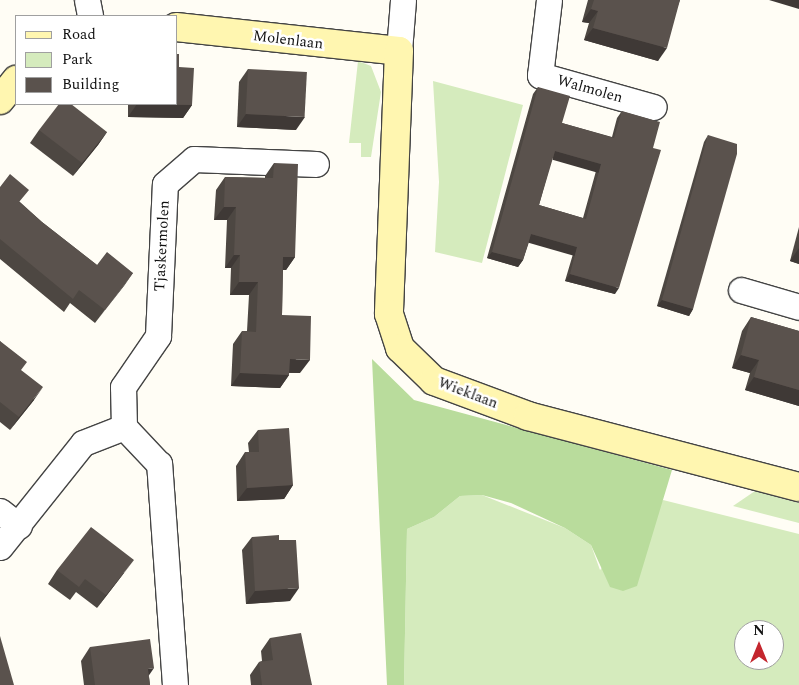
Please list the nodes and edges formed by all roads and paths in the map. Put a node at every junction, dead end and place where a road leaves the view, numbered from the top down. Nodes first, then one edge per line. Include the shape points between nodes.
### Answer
1 (86, 0) edge
2 (403, 0) edge
3 (549, 0) edge
4 (90, 15) edge
5 (178, 27) edge
6 (399, 51) junction
7 (15, 81) edge
8 (0, 100) edge
9 (654, 107) dead end
10 (316, 164) dead end
11 (741, 290) dead end
12 (799, 307) edge
13 (124, 428) junction
14 (799, 487) edge
15 (0, 511) edge
16 (19, 526) junction
17 (0, 547) edge
18 (175, 685) edge

1 - 4 street
2 - 6 street, Wieklaan
3 - 9 street, Walmolen via 540,75
5 - 6 street, Molenlaan
6 - 14 street, Wieklaan via 388,280 389,314 400,348 434,382 528,416
7 - 8 street
10 - 13 street, Tjaskermolen via 194,159 165,184 158,336 123,387
11 - 12 street
13 - 16 street via 84,443
13 - 18 street via 159,464
15 - 16 street
16 - 17 street

